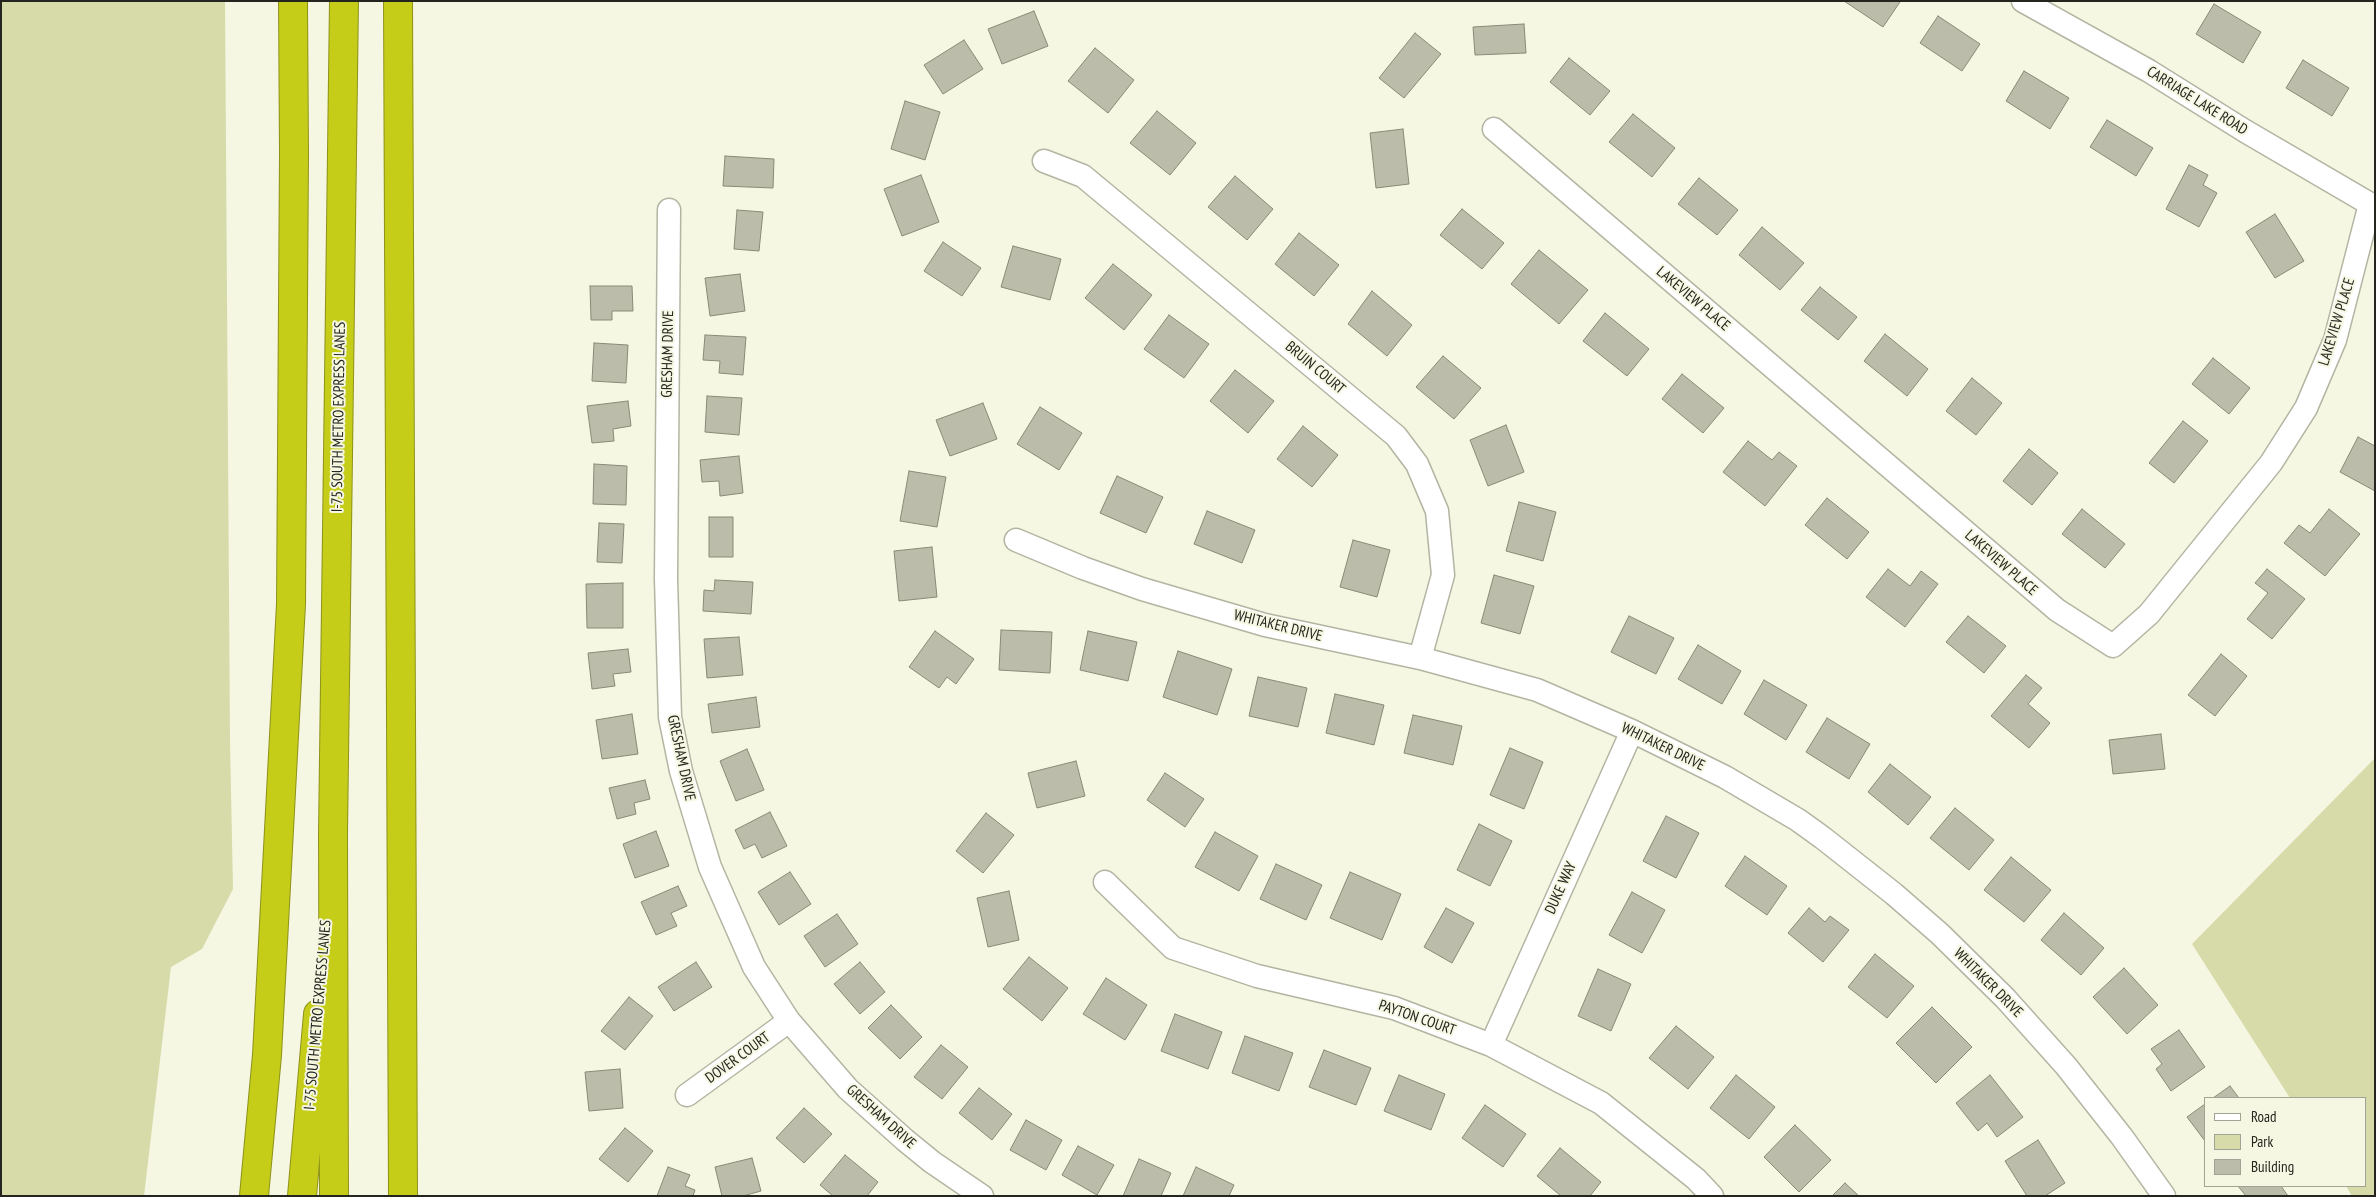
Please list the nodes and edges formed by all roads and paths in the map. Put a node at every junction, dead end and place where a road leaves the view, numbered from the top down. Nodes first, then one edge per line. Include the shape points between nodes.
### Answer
1 (293, 1) edge
2 (344, 1) edge
3 (398, 1) edge
4 (2023, 1) edge
5 (1494, 129) dead end
6 (1044, 161) dead end
7 (2372, 204) edge
8 (669, 210) dead end
9 (1016, 540) dead end
10 (1420, 658) junction
11 (1632, 731) junction
12 (333, 833) junction
13 (1106, 882) dead end
14 (789, 1021) junction
15 (1491, 1045) junction
16 (687, 1095) dead end
17 (968, 1192) edge
18 (254, 1196) edge
19 (302, 1196) edge
20 (334, 1196) edge
21 (403, 1196) edge
22 (1712, 1196) edge
23 (2164, 1196) edge

1 - 18 highway via 291,604 267,1055
2 - 12 highway, I-75 SOUTH METRO EXPRESS LANES
3 - 21 highway
4 - 7 street, CARRIAGE LAKE ROAD via 2149,71
5 - 7 street, LAKEVIEW PLACE via 2057,610 2113,646 2149,614 2271,463 2306,408 2335,340
6 - 10 street, BRUIN COURT via 1083,176 1396,436 1418,464 1437,511 1443,575
8 - 14 street, GRESHAM DRIVE via 666,580 670,718 681,771 710,867 754,967
9 - 10 street, WHITAKER DRIVE via 1151,592 1266,625
10 - 11 street, WHITAKER DRIVE via 1536,690
11 - 15 street, DUKE WAY
11 - 23 street, WHITAKER DRIVE via 1725,777 1798,820 1917,914 2005,998 2066,1066
12 - 19 highway, I-75 SOUTH METRO EXPRESS LANES
12 - 20 highway, I-75 SOUTH METRO EXPRESS LANES
13 - 15 street, PAYTON COURT via 1173,948 1257,976 1394,1008
14 - 16 street, DOVER COURT
14 - 17 street, GRESHAM DRIVE via 848,1089
15 - 22 street, PAYTON COURT via 1601,1103 1696,1179

